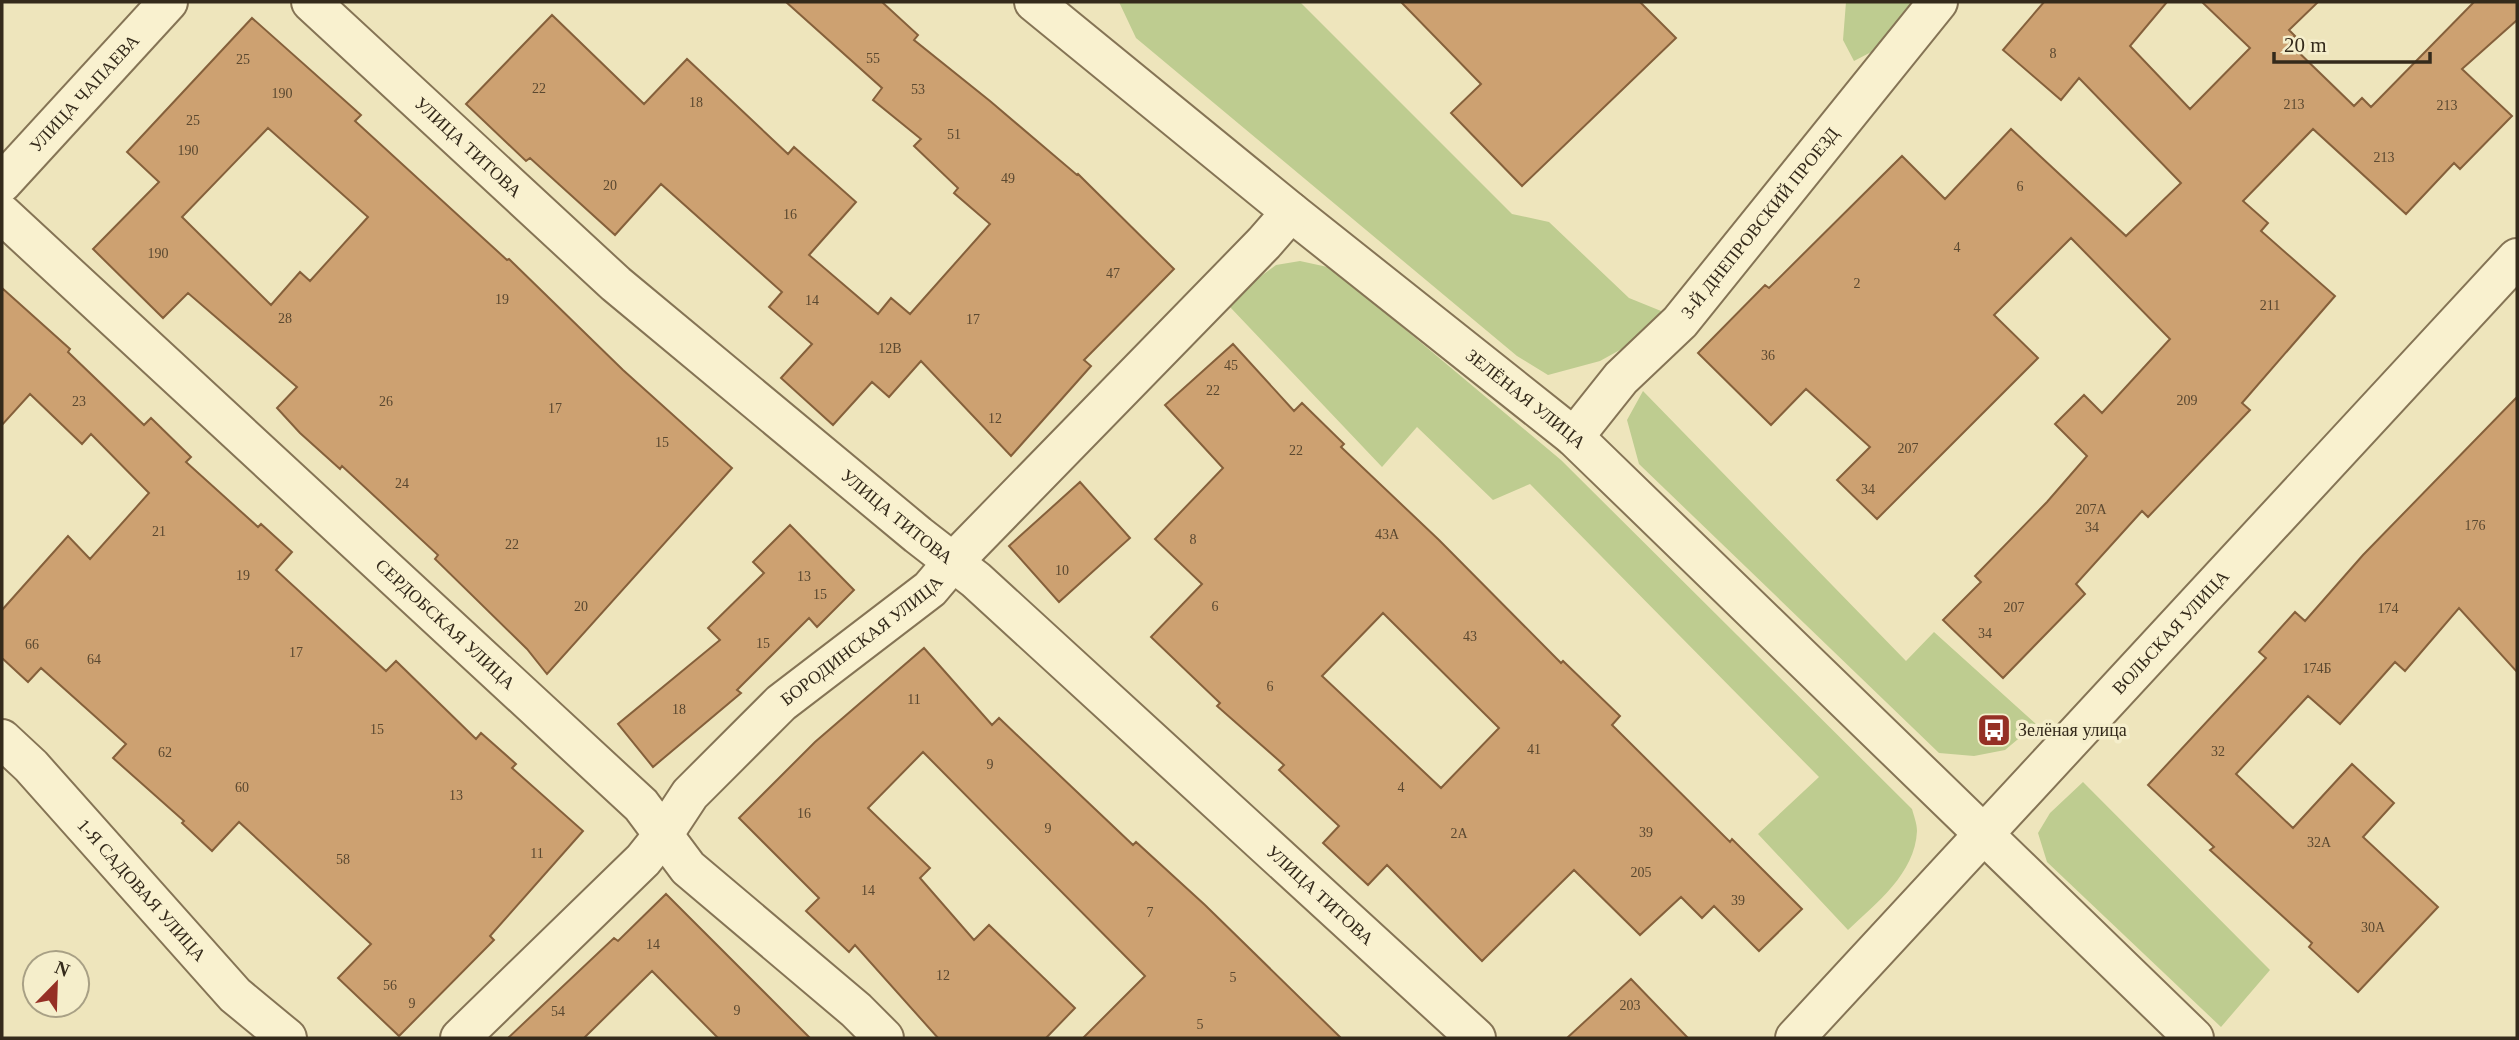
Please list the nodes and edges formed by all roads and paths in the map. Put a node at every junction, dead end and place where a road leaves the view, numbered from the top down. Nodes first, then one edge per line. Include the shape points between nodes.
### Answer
1 (168, 2) edge
2 (311, 2) edge
3 (1034, 2) edge
4 (1938, 2) edge
5 (2, 183) edge
6 (1291, 212) junction
7 (2, 214) edge
8 (2517, 258) edge
9 (1574, 437) junction
10 (952, 563) junction
11 (2, 739) edge
12 (1982, 834) junction
13 (663, 835) junction
14 (286, 1038) edge
15 (460, 1038) edge
16 (884, 1038) edge
17 (1476, 1038) edge
18 (1795, 1038) edge
19 (2194, 1038) edge

1 - 5 street, УЛИЦА ЧАПАЕВА
2 - 10 street, УЛИЦА ТИТОВА via 616,284
3 - 6 street, ЗЕЛЁНАЯ УЛИЦА
4 - 9 street, 3-Й ДНЕПРОВСКИЙ ПРОЕЗД via 1680,321 1621,378
6 - 9 street, ЗЕЛЁНАЯ УЛИЦА
6 - 10 street, БОРОДИНСКАЯ УЛИЦА
7 - 13 street, СЕРДОБСКАЯ УЛИЦА via 641,805
8 - 12 street, ВОЛЬСКАЯ УЛИЦА
9 - 12 street, ЗЕЛЁНАЯ УЛИЦА
10 - 13 street, БОРОДИНСКАЯ УЛИЦА via 930,589 781,703 690,794
10 - 17 street, УЛИЦА ТИТОВА via 976,580
11 - 14 street, 1-Я САДОВАЯ УЛИЦА via 235,995
12 - 18 street, ВОЛЬСКАЯ УЛИЦА
12 - 19 street, ЗЕЛЁНАЯ УЛИЦА
13 - 15 street, БОРОДИНСКАЯ УЛИЦА via 643,860
13 - 16 street, СЕРДОБСКАЯ УЛИЦА via 688,867

